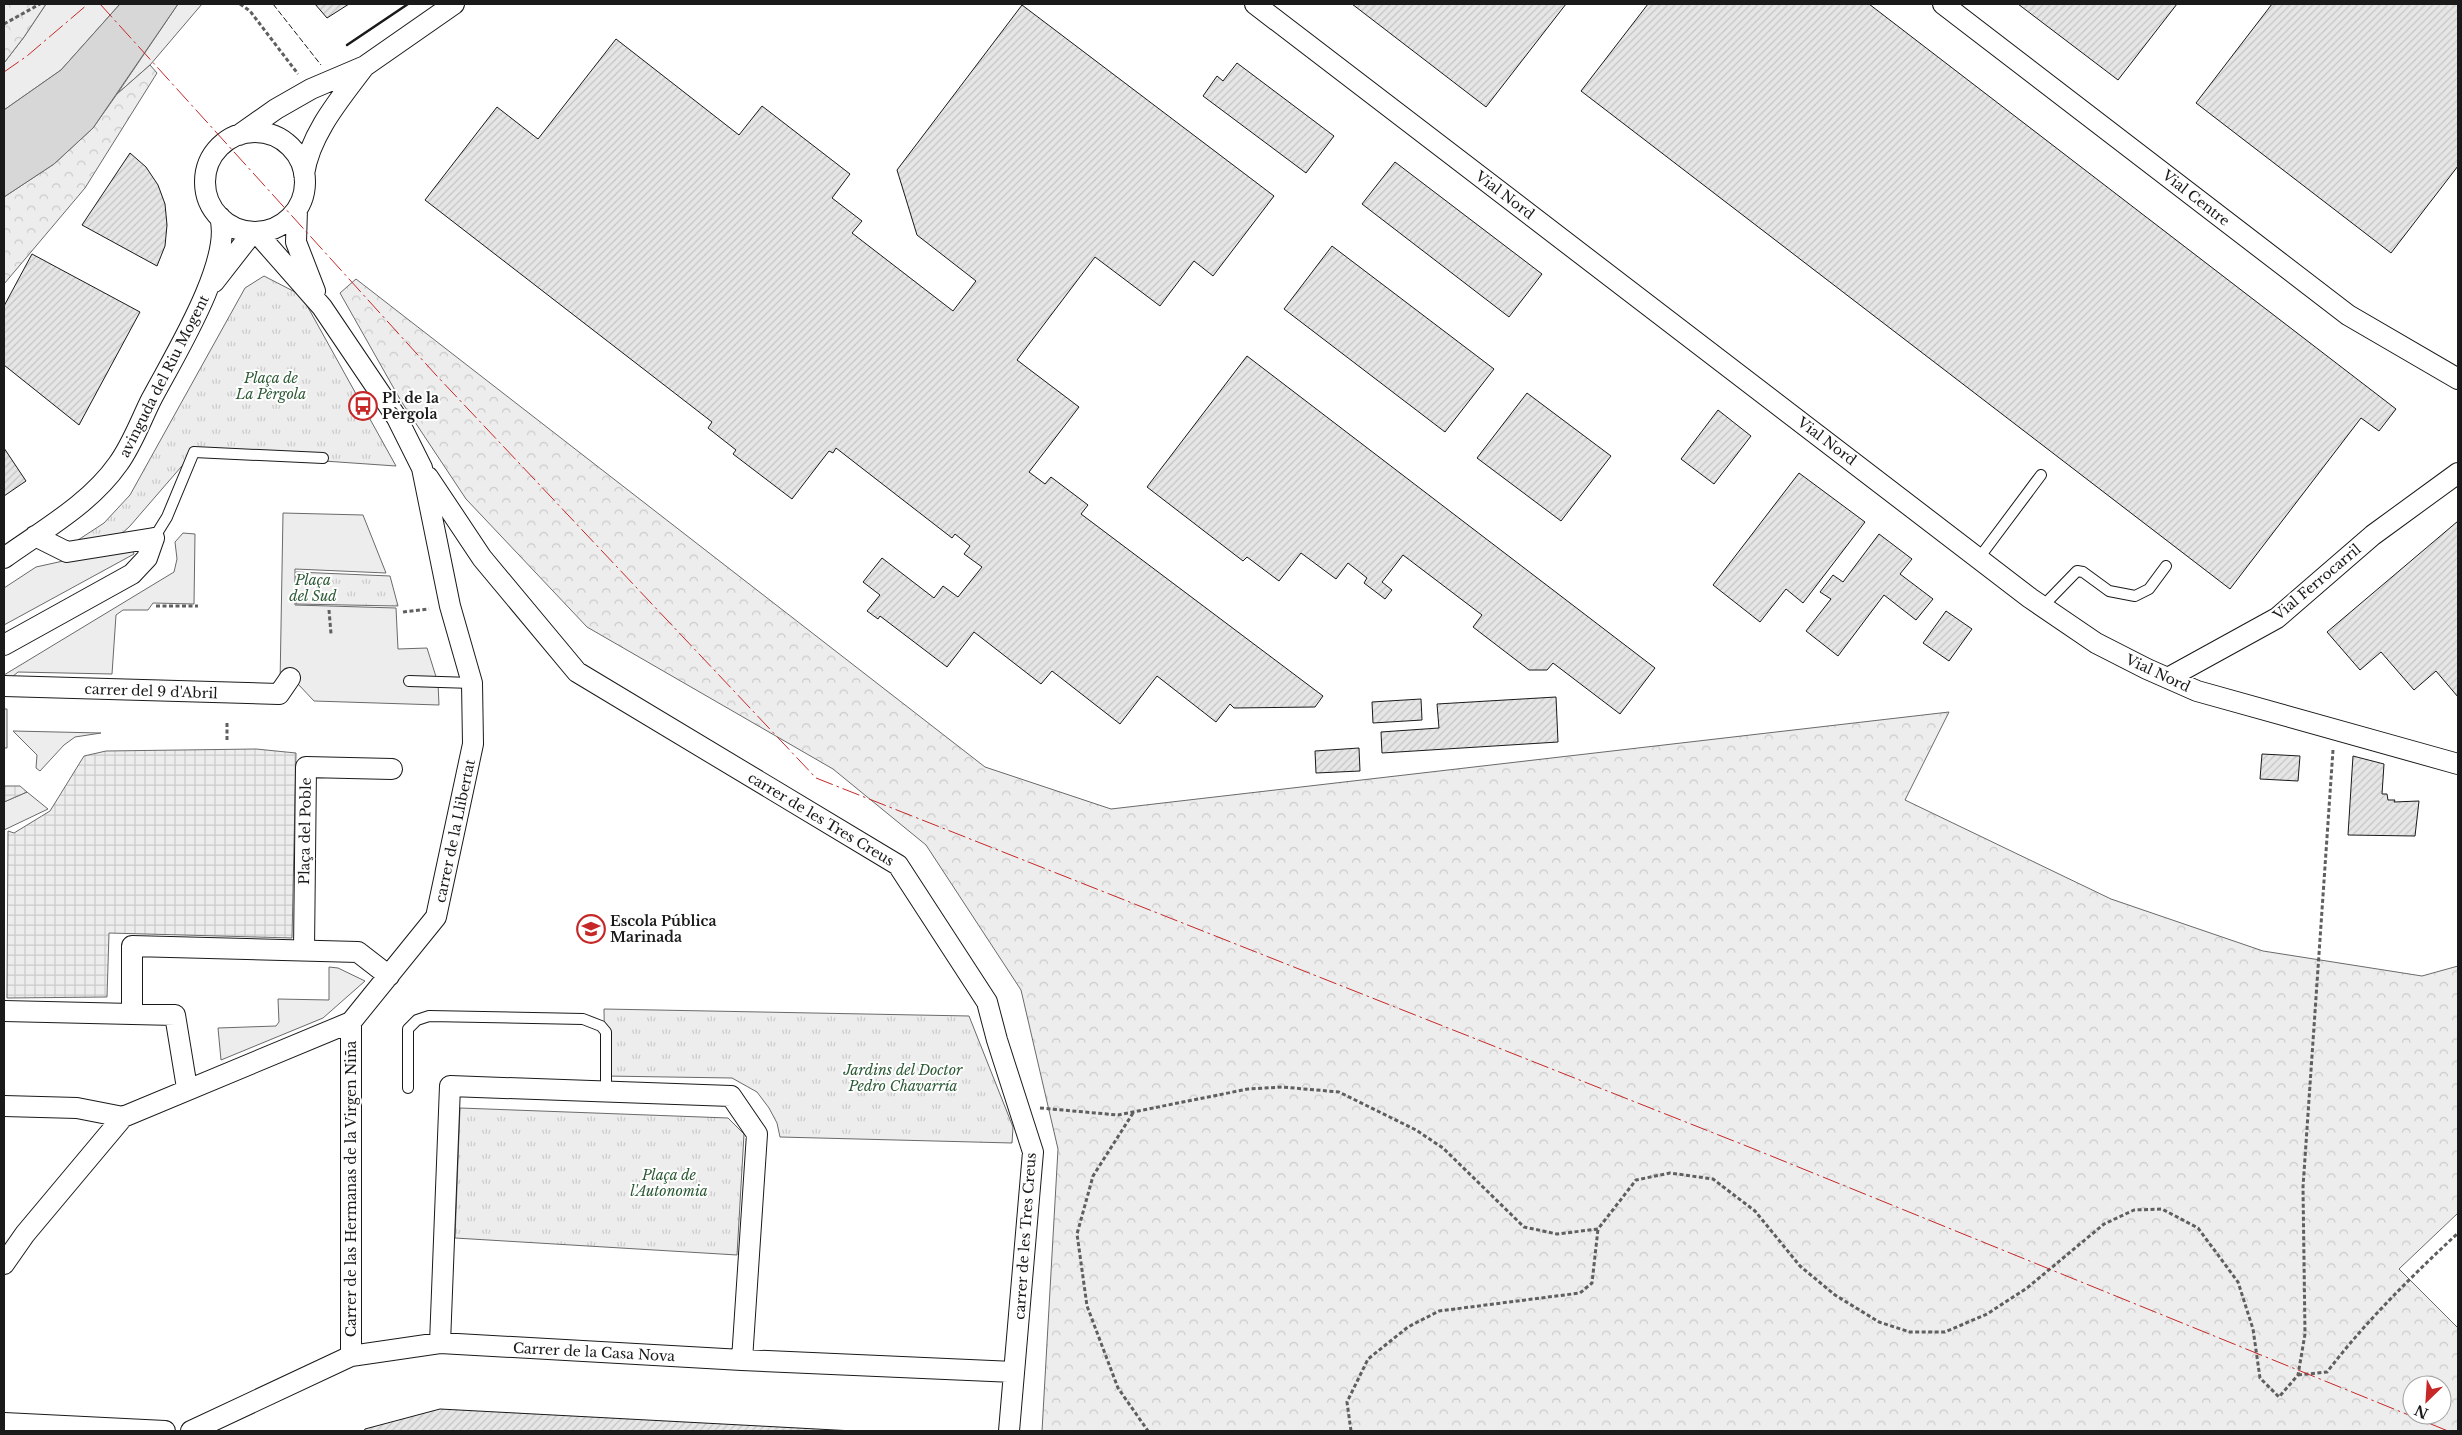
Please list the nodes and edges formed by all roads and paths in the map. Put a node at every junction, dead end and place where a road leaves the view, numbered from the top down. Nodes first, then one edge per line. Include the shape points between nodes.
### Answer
1 (40, 4) edge
2 (240, 4) edge
3 (454, 4) edge
4 (1255, 4) edge
5 (1943, 4) edge
6 (4, 24) edge
7 (365, 66) junction
8 (310, 89) junction
9 (239, 135) junction
10 (304, 174) junction
11 (296, 210) junction
12 (220, 218) junction
13 (255, 232) junction
14 (208, 289) junction
15 (322, 306) junction
16 (2458, 379) edge
17 (322, 458) dead end
18 (422, 468) junction
19 (2458, 472) edge
20 (2041, 475) dead end
21 (35, 536) junction
22 (154, 538) junction
23 (4, 558) edge
24 (1979, 558) junction
25 (2166, 566) dead end
26 (156, 606) dead end
27 (198, 606) dead end
28 (450, 606) junction
29 (2042, 607) junction
30 (329, 610) dead end
31 (403, 612) dead end
32 (330, 634) dead end
33 (4, 644) edge
34 (290, 678) dead end
35 (2168, 678) junction
36 (409, 681) dead end
37 (472, 683) junction
38 (4, 686) edge
39 (227, 723) dead end
40 (2334, 730) junction
41 (227, 740) dead end
42 (2458, 764) edge
43 (392, 769) dead end
44 (304, 950) junction
45 (389, 976) junction
46 (4, 1011) edge
47 (132, 1014) junction
48 (351, 1022) junction
49 (187, 1088) junction
50 (408, 1088) dead end
51 (606, 1092) junction
52 (4, 1106) edge
53 (1019, 1106) junction
54 (1133, 1112) junction
55 (123, 1117) junction
56 (1598, 1229) junction
57 (2458, 1233) edge
58 (4, 1264) edge
59 (440, 1343) junction
60 (351, 1356) junction
61 (742, 1360) junction
62 (1014, 1372) junction
63 (2298, 1375) junction
64 (4, 1423) edge
65 (165, 1431) edge
66 (191, 1431) edge
67 (1009, 1431) edge
68 (1148, 1431) edge
69 (1351, 1431) edge

1 - 6 path
2 - 8 path via 250,11
3 - 7 street
4 - 24 street, Vial Nord
5 - 16 street, Vial Centre via 2348,315
7 - 8 street
7 - 10 street via 326,120 307,156
8 - 9 street
9 - 10 street via 260,132 281,139 296,154
9 - 12 street via 216,150 205,175 209,202
10 - 11 street via 305,186
11 - 13 street via 275,228
11 - 15 street, carrer de la Llibertat via 296,242
12 - 13 street via 232,226
12 - 14 street, avinguda del Riu Mogent via 222,244
13 - 14 street, avinguda del Riu Mogent
13 - 15 street, carrer de la Llibertat
14 - 21 street, avinguda del Riu Mogent via 118,464 74,509
15 - 18 street, carrer de la Llibertat via 397,418
17 - 22 lane via 194,452 167,517
18 - 28 street, carrer de la Llibertat
18 - 53 street, carrer de les Tres Creus via 482,558 577,672 898,865 987,1002
19 - 35 street, Vial Ferrocarril via 2374,535 2277,618
20 - 24 lane
21 - 22 street via 67,552
21 - 23 street, avinguda del Riu Mogent
22 - 33 street via 147,558 132,574
24 - 29 street, Vial Nord
25 - 29 lane via 2149,589 2135,596 2109,591 2077,571
26 - 27 path
28 - 31 path
28 - 37 street, carrer de la Llibertat
29 - 35 street, Vial Nord via 2096,643
30 - 32 path
34 - 38 street, carrer del 9 d'Abril via 279,694
35 - 40 street, Vial Nord via 2197,691
36 - 37 lane
37 - 45 street, carrer de la Llibertat via 473,744 436,917
39 - 41 path
40 - 42 street, Vial Nord
40 - 63 path via 2304,1177 2305,1334
43 - 44 street, Plaça del Poble via 306,767
44 - 45 street via 358,952
44 - 47 street via 132,946
45 - 48 street, carrer de la Llibertat
46 - 47 street
47 - 49 street via 175,1015
48 - 49 street, carrer de la Llibertat
48 - 60 street, Carrer de las Hermanas de la Virgen Niña
49 - 55 street, carrer de la Llibertat
50 - 51 lane via 408,1029 417,1020 438,1016 583,1019 601,1026 606,1032
51 - 59 street via 450,1086
51 - 61 street via 731,1096 757,1134
52 - 55 street via 77,1108
53 - 54 path via 1077,1113 1118,1115
53 - 62 street, carrer de les Tres Creus via 1033,1152
54 - 56 path via 1248,1090 1282,1087 1339,1092 1416,1130 1443,1148 1524,1227 1557,1234
54 - 68 path via 1093,1176 1077,1234 1087,1306 1118,1388
55 - 58 street via 25,1234
56 - 63 path via 1636,1180 1670,1173 1713,1178 1756,1211 1800,1266 1835,1295 1879,1322 1910,1332 1945,1332 1987,1314 2027,1288 2104,1224 2134,1210 2162,1209 2198,1228 2238,1282 2253,1329 2260,1378 2279,1396
56 - 69 path via 1592,1283 1580,1293 1439,1311 1408,1326 1368,1359 1347,1402
57 - 63 path via 2396,1291 2356,1334 2327,1372
59 - 60 street, Carrer de la Casa Nova
59 - 61 street, Carrer de la Casa Nova
60 - 66 street, Carrer de la Casa Nova
61 - 62 street, Carrer de la Casa Nova
62 - 67 street, carrer de les Tres Creus
64 - 65 street

